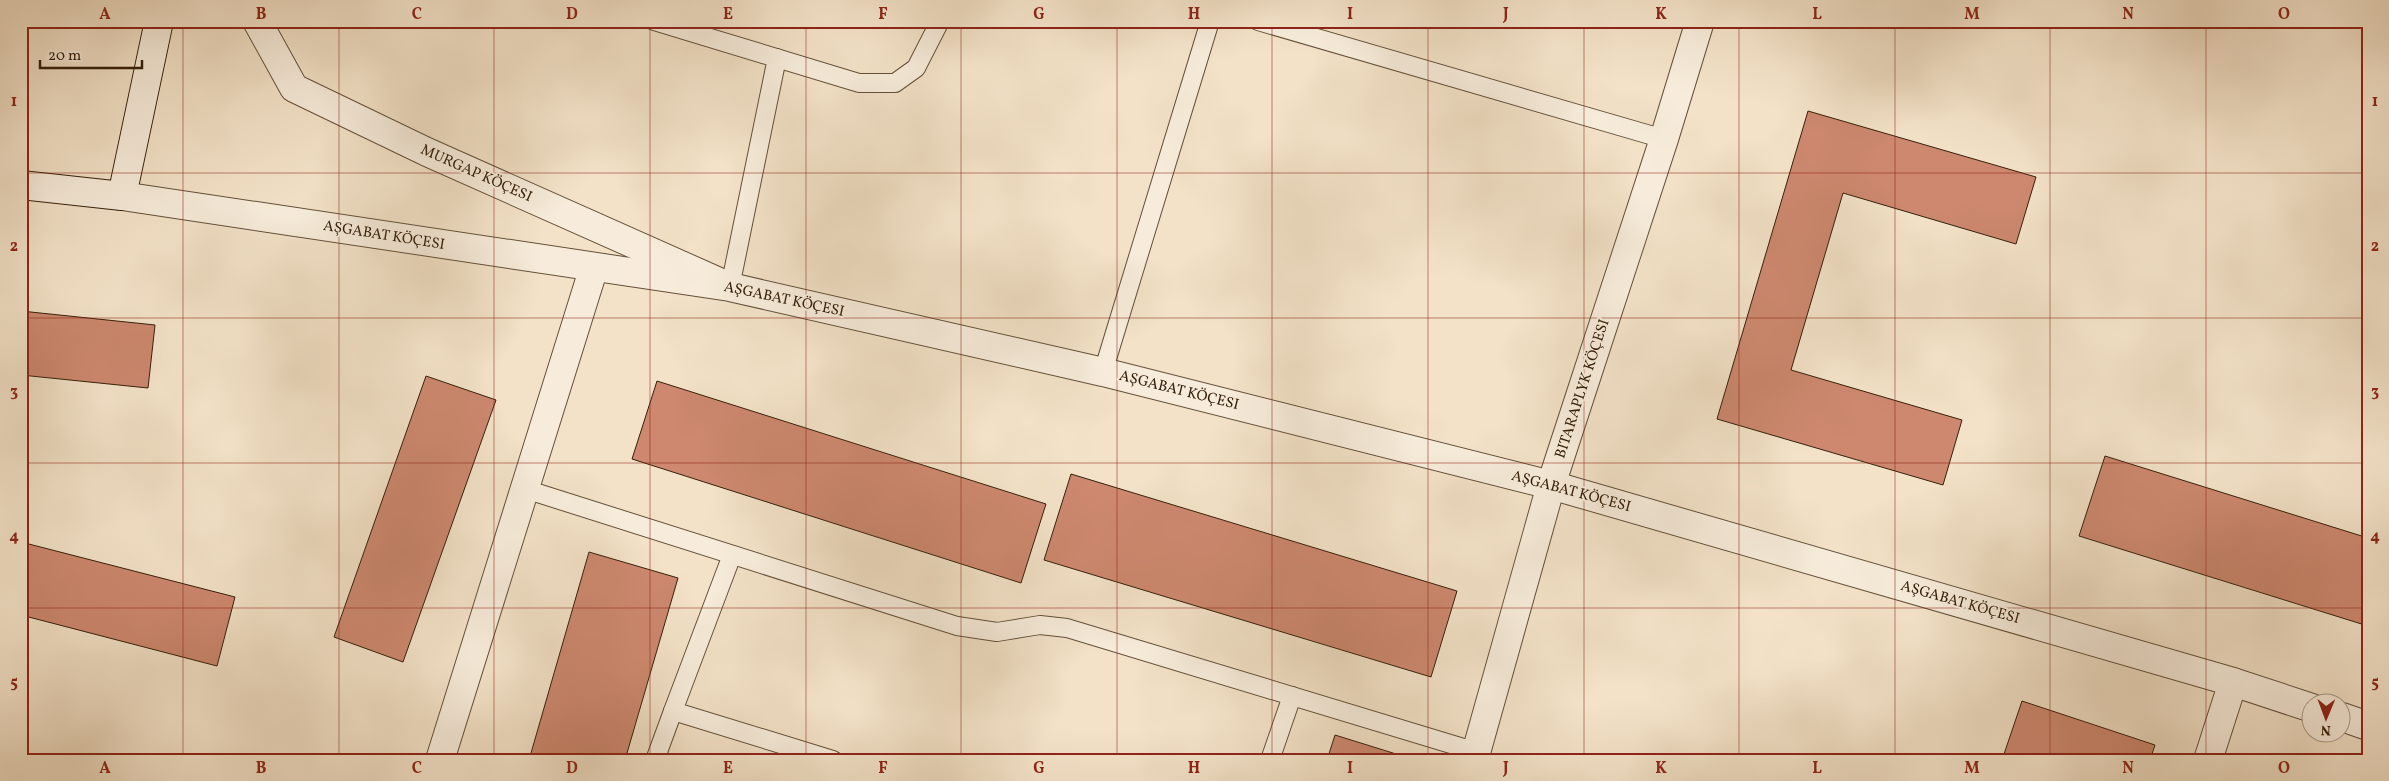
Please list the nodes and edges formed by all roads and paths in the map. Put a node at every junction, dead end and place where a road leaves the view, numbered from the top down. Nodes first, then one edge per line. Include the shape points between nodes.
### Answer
1 (159, 21) edge
2 (257, 21) edge
3 (654, 21) edge
4 (940, 21) edge
5 (1210, 21) edge
6 (1258, 21) edge
7 (1700, 21) edge
8 (777, 58) junction
9 (1664, 139) junction
10 (21, 185) edge
11 (122, 196) junction
12 (594, 267) junction
13 (730, 286) junction
14 (1103, 372) junction
15 (1551, 485) junction
16 (525, 488) junction
17 (732, 555) junction
18 (2233, 682) junction
19 (1292, 696) junction
20 (2302, 705) edge
21 (674, 711) junction
22 (2352, 721) edge
23 (2368, 726) edge
24 (1478, 757) edge
25 (440, 760) edge
26 (655, 760) edge
27 (833, 760) edge
28 (1270, 760) edge
29 (2208, 760) edge

1 - 11 street
2 - 13 street, MURGAP KÖÇESI via 294,88 427,152
3 - 8 lane
4 - 8 lane via 916,68 895,83 859,83
5 - 14 lane
6 - 9 lane
7 - 9 street, BITARAPLYK KÖÇESI
8 - 13 lane
9 - 15 street, BITARAPLYK KÖÇESI
10 - 11 street, AŞGABAT KÖÇESI
11 - 12 street, AŞGABAT KÖÇESI
12 - 13 street, AŞGABAT KÖÇESI
12 - 16 street
13 - 14 street, AŞGABAT KÖÇESI
14 - 15 street, AŞGABAT KÖÇESI
15 - 18 street, AŞGABAT KÖÇESI
15 - 24 street, BITARAPLYK KÖÇESI
16 - 17 lane
16 - 25 street
17 - 19 lane via 957,626 998,632 1040,625 1067,628
17 - 21 lane
18 - 20 street, AŞGABAT KÖÇESI
18 - 29 street
19 - 24 lane
19 - 28 lane
21 - 26 lane
21 - 27 lane
22 - 23 street

